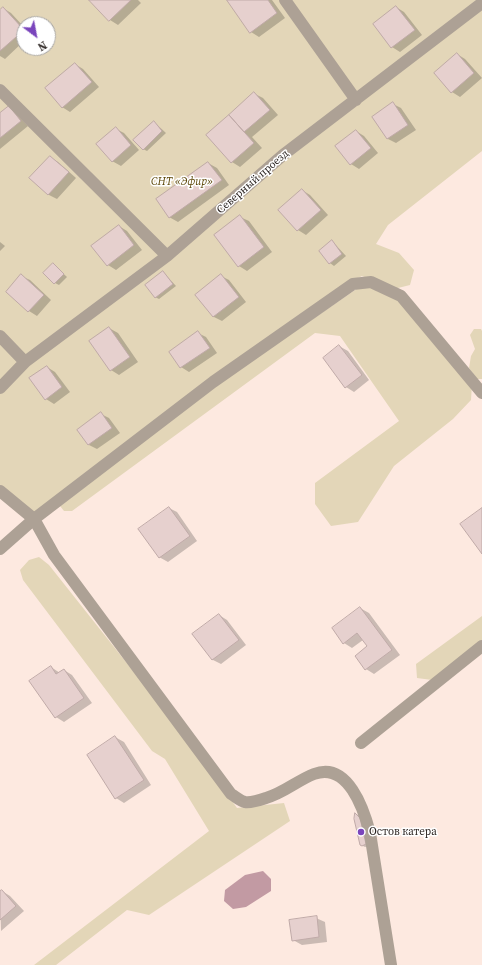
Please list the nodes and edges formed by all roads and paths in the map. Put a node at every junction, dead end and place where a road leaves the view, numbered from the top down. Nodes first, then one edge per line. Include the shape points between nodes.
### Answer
1 (285, 0) edge
2 (482, 3) edge
3 (0, 90) edge
4 (356, 100) junction
5 (167, 256) junction
6 (0, 336) edge
7 (25, 362) junction
8 (0, 388) edge
9 (482, 393) edge
10 (0, 491) edge
11 (34, 519) junction
12 (0, 549) edge
13 (482, 646) edge
14 (361, 743) dead end
15 (391, 965) edge

1 - 4 street
2 - 4 street, Северный проезд
3 - 5 street
4 - 5 street, Северный проезд via 283,156
5 - 7 street, Северный проезд
6 - 7 street
7 - 8 street, Северный проезд
9 - 11 street via 401,296 371,282 353,284 213,382
10 - 11 street
11 - 12 street
11 - 15 street via 54,555 231,794 245,802 258,801 284,791 315,773 329,772 349,785 365,813 370,833
13 - 14 street

